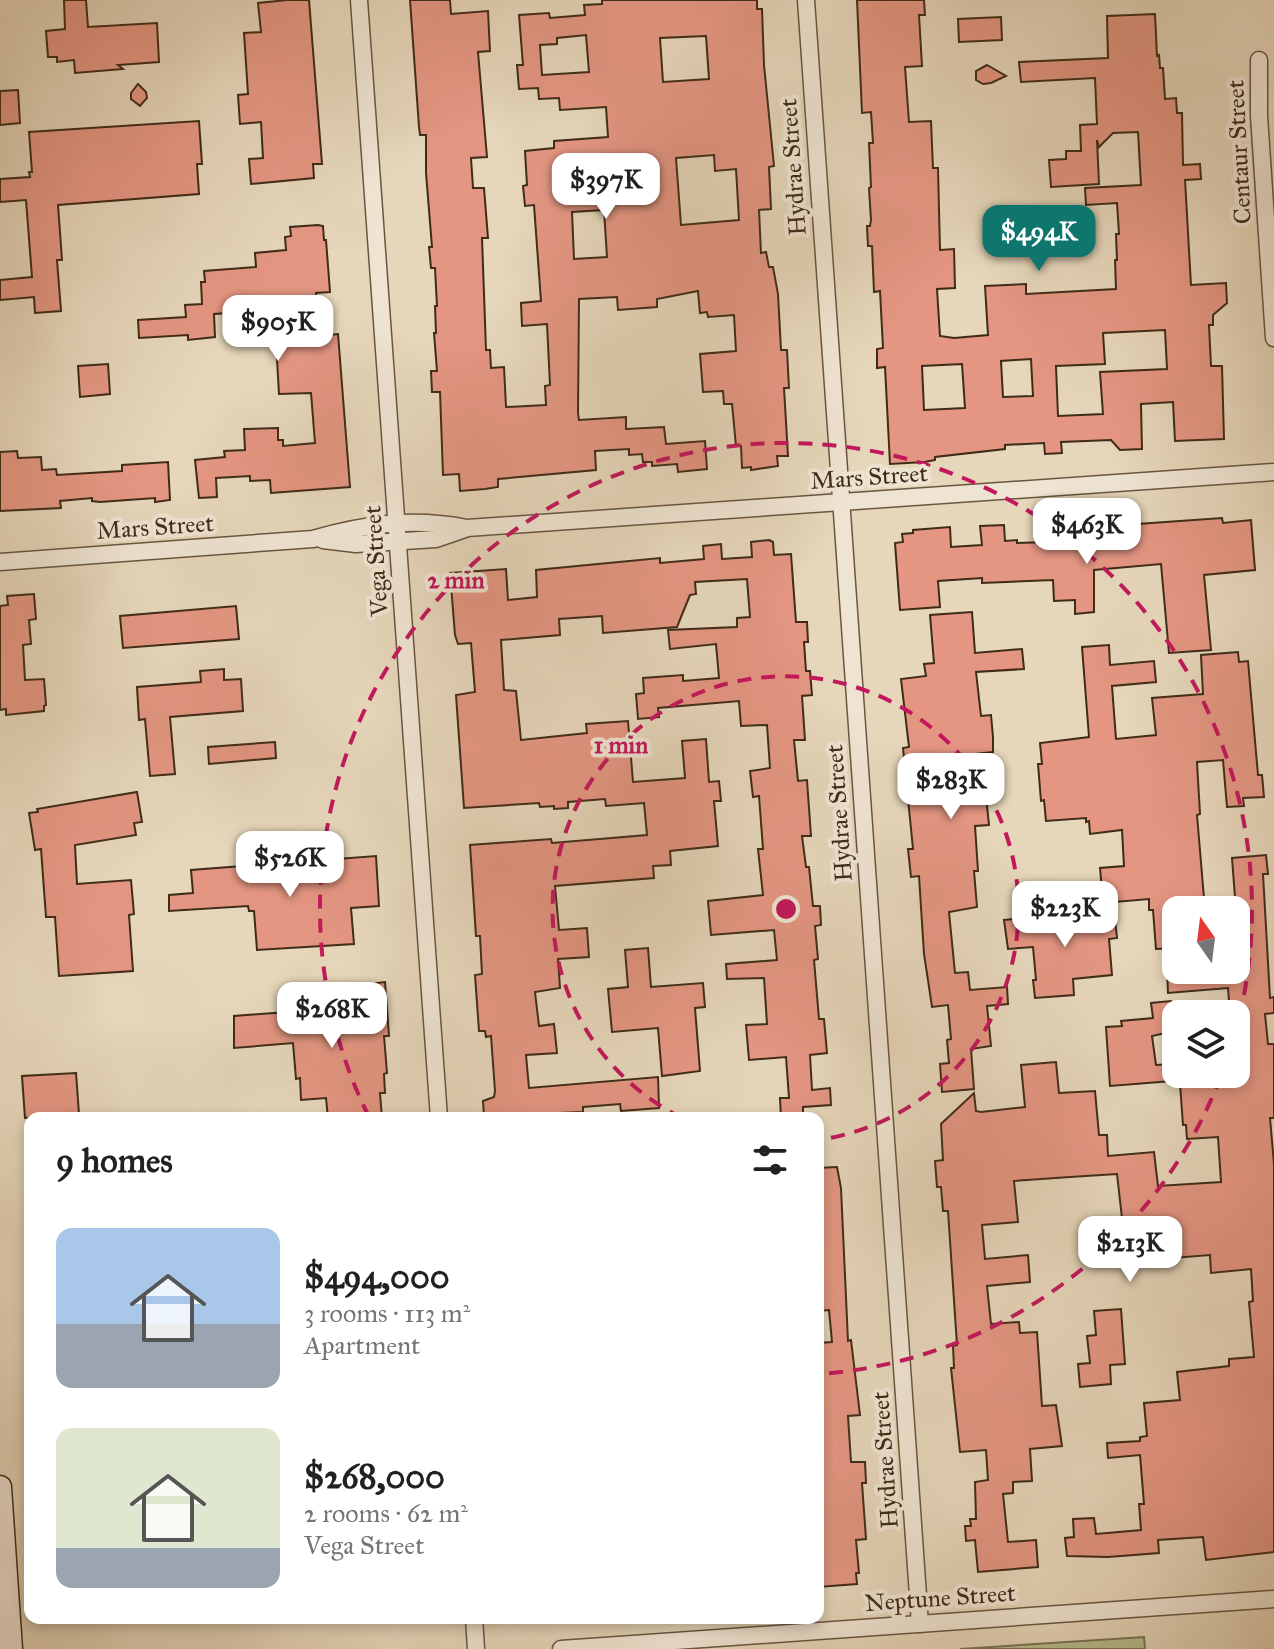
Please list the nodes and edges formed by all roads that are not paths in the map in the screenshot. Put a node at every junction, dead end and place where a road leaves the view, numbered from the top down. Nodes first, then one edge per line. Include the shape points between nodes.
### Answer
1 (359, 0) edge
2 (806, 0) edge
3 (1259, 60) dead end
4 (1274, 338) edge
5 (1274, 472) edge
6 (841, 503) junction
7 (397, 524) junction
8 (467, 528) junction
9 (313, 539) junction
10 (399, 541) junction
11 (0, 562) edge
12 (439, 1112) edge
13 (0, 1487) edge
14 (1274, 1599) edge
15 (474, 1624) edge
16 (920, 1624) junction
17 (7, 1646) edge
18 (476, 1649) edge
19 (561, 1649) edge

1 - 7 street, Vega Street
2 - 6 street, Hydrae Street
3 - 4 street, Centaur Street
5 - 6 street, Mars Street
6 - 8 street, Mars Street
6 - 16 street, Hydrae Street
7 - 8 street, Mars Street via 436,521
7 - 9 street, Mars Street via 355,527
7 - 10 street, Vega Street
8 - 10 street, Mars Street via 436,539
9 - 10 street, Mars Street
9 - 11 street, Mars Street
10 - 12 street, Vega Street
13 - 17 main road
14 - 16 street, Neptune Street
15 - 18 street
16 - 19 street, Neptune Street

